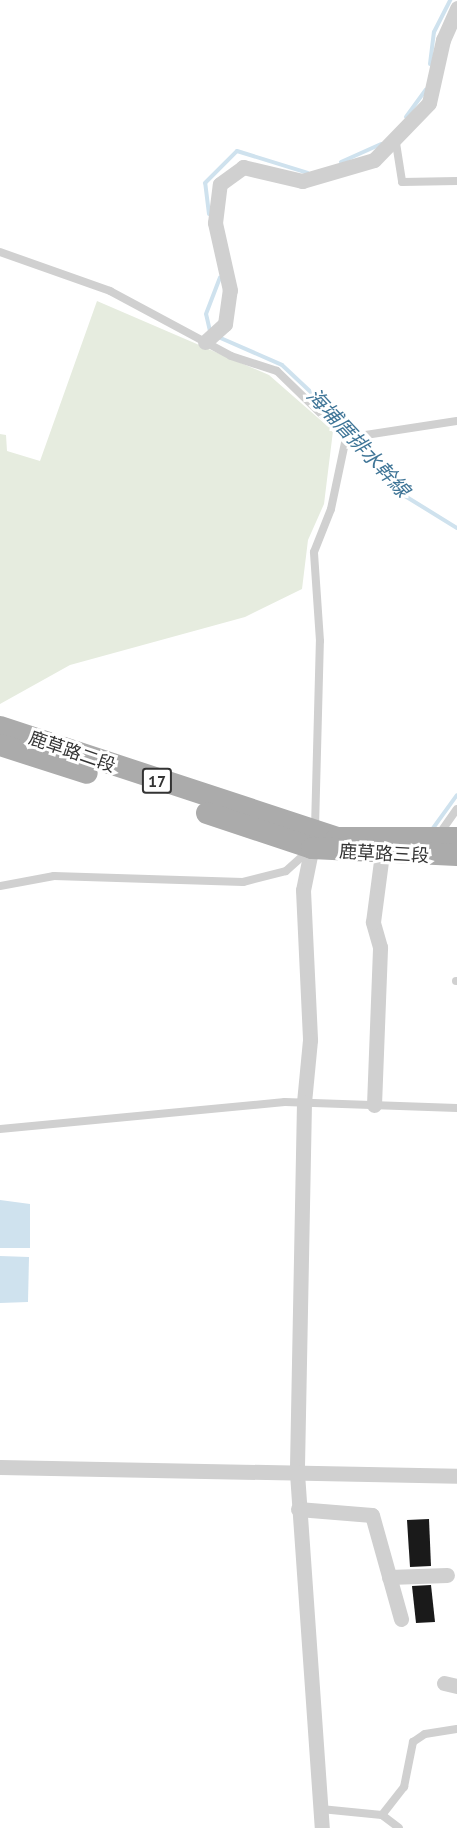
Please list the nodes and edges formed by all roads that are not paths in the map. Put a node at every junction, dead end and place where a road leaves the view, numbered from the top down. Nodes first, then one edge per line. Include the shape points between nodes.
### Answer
1 (457, 8) edge
2 (396, 143) junction
3 (457, 181) edge
4 (0, 252) edge
5 (205, 342) junction
6 (457, 421) edge
7 (346, 438) junction
8 (0, 727) edge
9 (0, 744) edge
10 (457, 809) edge
11 (313, 838) junction
12 (447, 847) edge
13 (382, 854) junction
14 (0, 886) edge
15 (304, 1102) junction
16 (374, 1105) junction
17 (457, 1108) edge
18 (0, 1129) edge
19 (0, 1467) edge
20 (297, 1473) junction
21 (457, 1476) edge
22 (298, 1509) junction
23 (447, 1575) dead end
24 (389, 1577) junction
25 (401, 1619) dead end
26 (457, 1729) edge
27 (321, 1809) junction
28 (382, 1815) junction
29 (322, 1828) edge
30 (399, 1828) edge

1 - 2 street via 442,40 434,91
2 - 3 lane via 402,182
2 - 5 street via 374,160 327,178 302,181 243,167 220,184 215,223 230,290 225,324
4 - 5 lane via 57,276 110,291
5 - 7 lane via 276,370
6 - 7 lane
7 - 11 lane via 332,508 314,552 320,641
8 - 11 main road, 鹿草路二段 / 17
9 - 11 main road, 鹿草路二段 / 17
10 - 12 lane
11 - 12 main road, 鹿草路三段 / 17
11 - 13 main road, 鹿草路三段 / 17
11 - 14 lane via 286,871 243,882 54,876
11 - 15 street via 303,890 310,1041
12 - 13 main road, 鹿草路三段 / 17
13 - 16 street via 373,922 380,947
15 - 16 lane
15 - 18 lane
15 - 20 street
16 - 17 lane
19 - 20 street
20 - 21 street
20 - 22 street
22 - 24 street via 372,1515
22 - 27 street
23 - 24 street
24 - 25 street
26 - 28 lane via 425,1734 413,1742 404,1788
27 - 28 lane
27 - 29 street
28 - 30 lane

